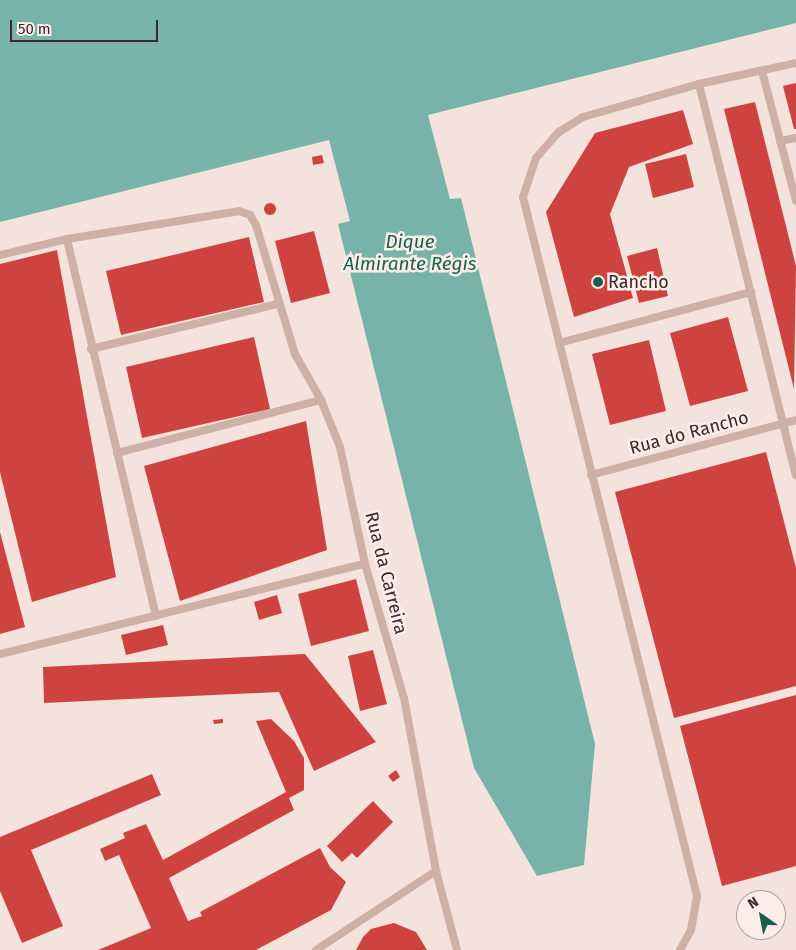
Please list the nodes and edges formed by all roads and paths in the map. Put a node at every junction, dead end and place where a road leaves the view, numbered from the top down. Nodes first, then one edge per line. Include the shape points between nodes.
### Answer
1 (796, 63) edge
2 (762, 71) junction
3 (699, 84) junction
4 (796, 138) edge
5 (780, 141) junction
6 (796, 201) edge
7 (66, 239) junction
8 (0, 255) edge
9 (751, 292) junction
10 (277, 304) junction
11 (559, 343) junction
12 (92, 349) junction
13 (321, 400) junction
14 (796, 420) edge
15 (783, 423) junction
16 (117, 453) junction
17 (591, 475) junction
18 (796, 476) edge
19 (365, 564) junction
20 (156, 616) junction
21 (0, 654) edge
22 (436, 871) junction
23 (316, 950) edge
24 (456, 950) edge
25 (680, 950) edge

1 - 2 lane
2 - 3 lane
2 - 5 lane
3 - 9 lane
3 - 11 lane via 583,116 559,132 536,158 523,197
4 - 5 lane
5 - 6 lane
7 - 8 lane
7 - 10 lane, Rua da Carreira via 239,210 250,215
7 - 12 lane
9 - 11 lane
9 - 15 lane
10 - 12 lane
10 - 13 lane, Rua da Carreira via 302,371
11 - 17 lane
12 - 16 lane
13 - 16 lane
13 - 19 lane, Rua da Carreira via 340,447
14 - 15 lane, Rua do Rancho
15 - 17 lane, Rua do Rancho
15 - 18 lane
16 - 20 lane
17 - 25 lane via 697,896 691,930
19 - 20 lane
19 - 22 lane, Rua da Carreira via 404,698
20 - 21 lane
22 - 23 lane
22 - 24 lane, Rua da Carreira

